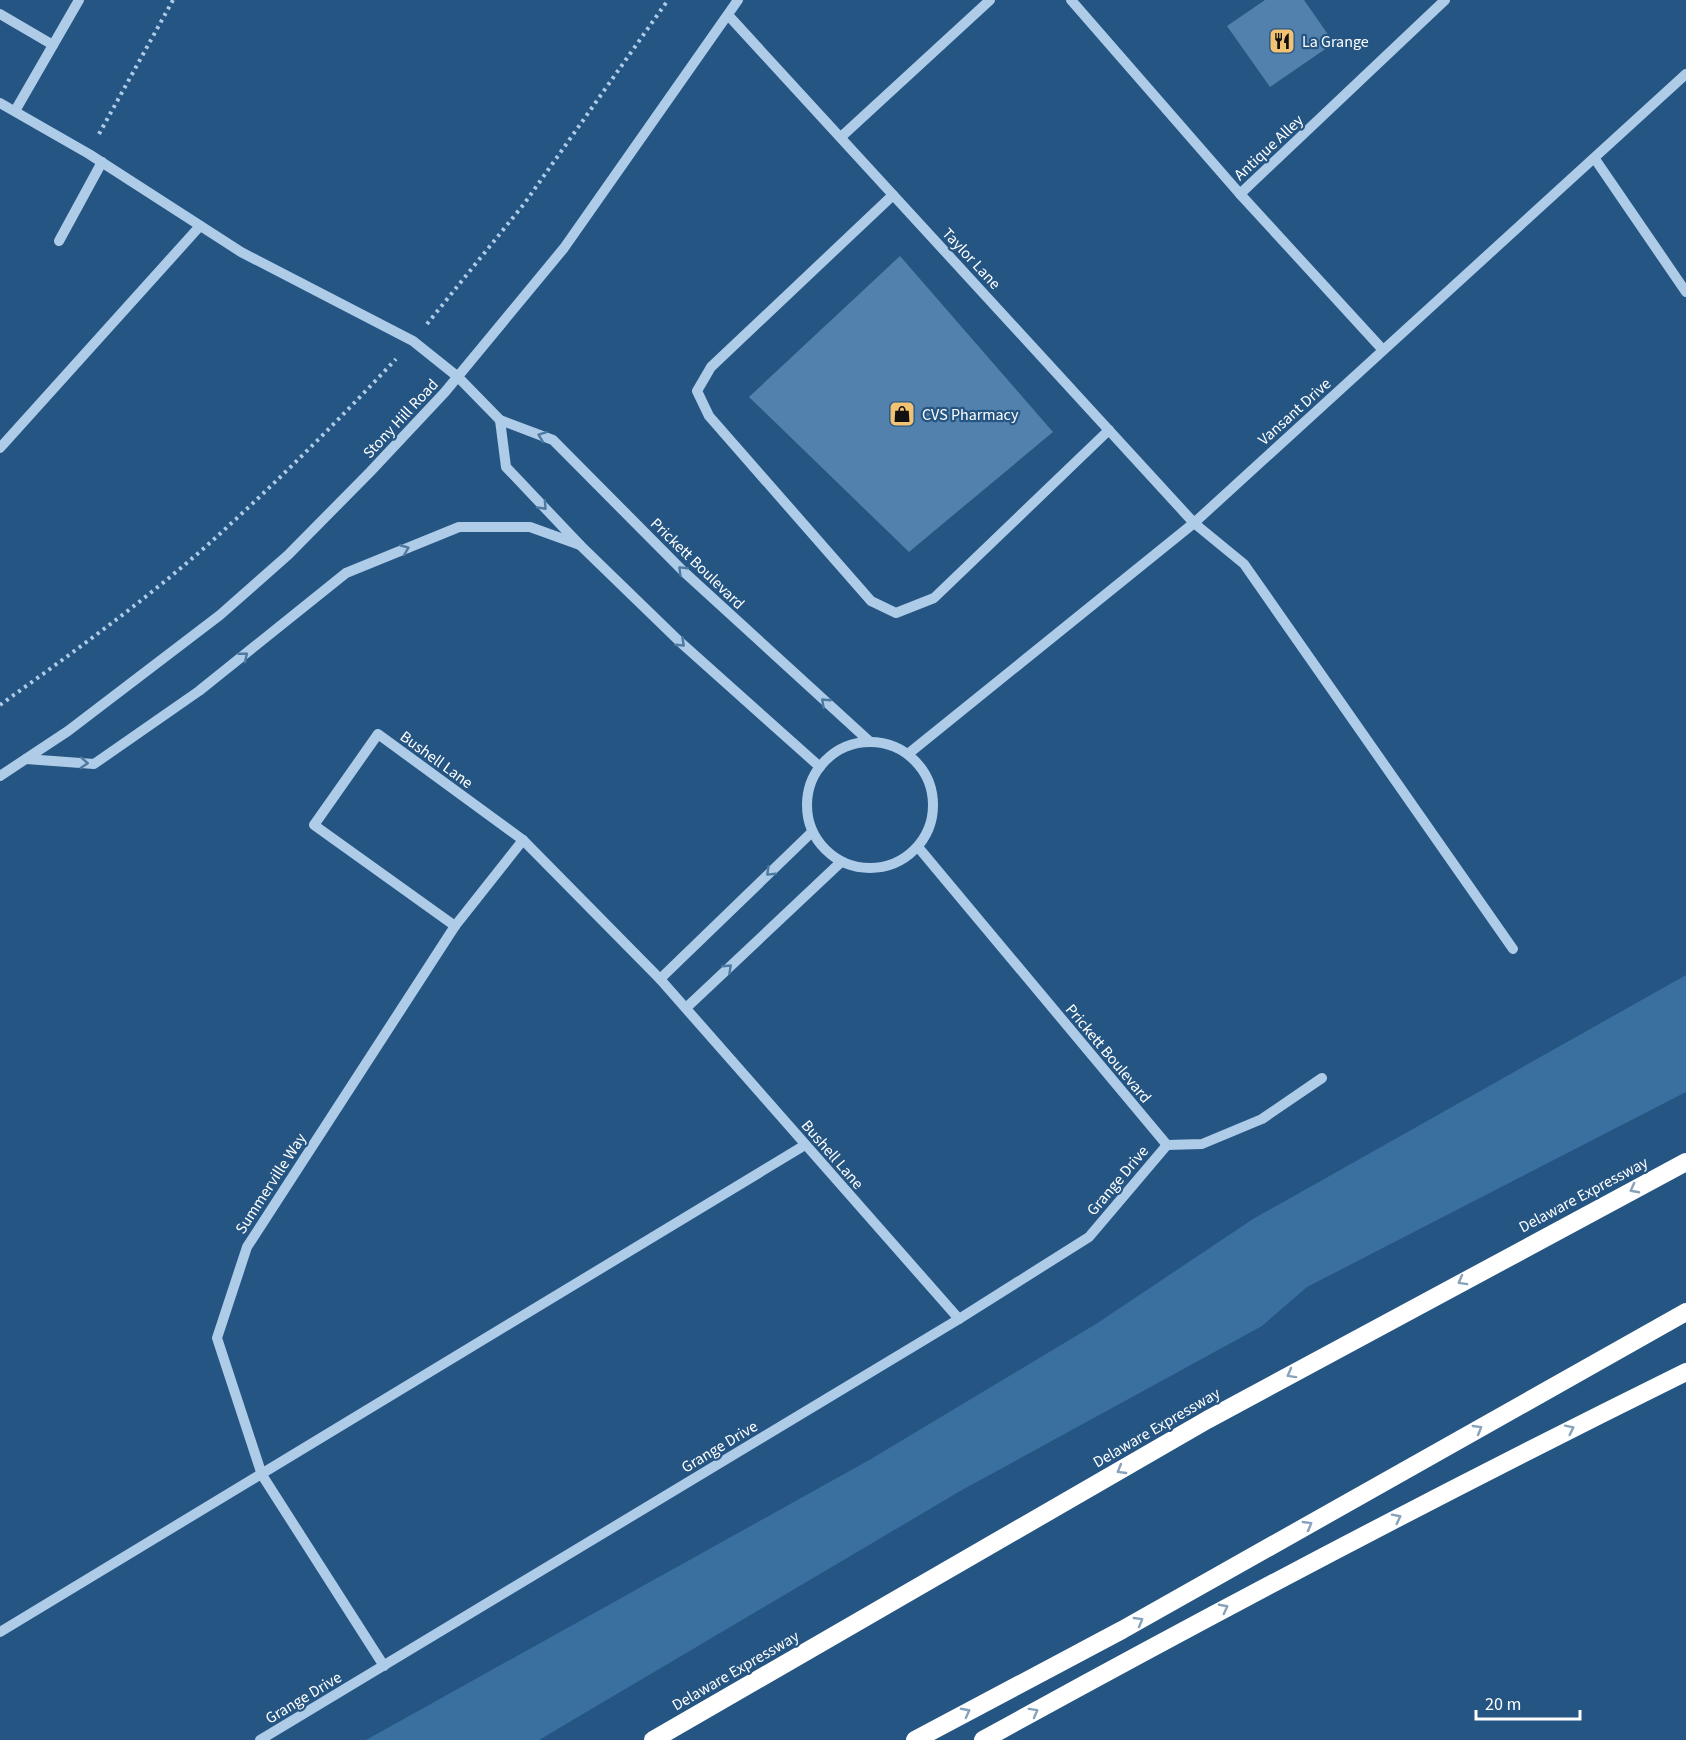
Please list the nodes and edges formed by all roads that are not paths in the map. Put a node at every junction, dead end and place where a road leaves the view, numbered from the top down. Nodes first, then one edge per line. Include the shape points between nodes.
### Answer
1 (79, 0) edge
2 (738, 0) edge
3 (990, 0) edge
4 (1071, 0) edge
5 (1445, 0) edge
6 (0, 14) edge
7 (728, 15) junction
8 (53, 45) junction
9 (1686, 74) edge
10 (0, 103) edge
11 (15, 111) junction
12 (841, 137) junction
13 (1595, 159) junction
14 (102, 162) junction
15 (1240, 194) junction
16 (893, 195) junction
17 (200, 226) junction
18 (59, 241) dead end
19 (1686, 292) edge
20 (1383, 351) junction
21 (458, 377) junction
22 (500, 420) junction
23 (1109, 430) junction
24 (0, 447) edge
25 (1194, 523) junction
26 (580, 545) junction
27 (868, 741) junction
28 (908, 754) junction
29 (26, 759) junction
30 (820, 767) junction
31 (0, 776) edge
32 (812, 832) junction
33 (523, 840) junction
34 (918, 847) junction
35 (841, 862) junction
36 (455, 927) junction
37 (1513, 949) dead end
38 (660, 979) junction
39 (686, 1008) junction
40 (1322, 1078) dead end
41 (805, 1145) junction
42 (1167, 1145) junction
43 (1686, 1162) edge
44 (1686, 1312) edge
45 (959, 1319) junction
46 (1686, 1372) edge
47 (262, 1475) junction
48 (0, 1632) edge
49 (384, 1666) junction
50 (260, 1740) edge
51 (653, 1740) edge
52 (915, 1740) edge
53 (983, 1740) edge

1 - 8 street
2 - 7 street, Stony Hill Road
3 - 12 street
4 - 15 street
5 - 15 street, Antique Alley
6 - 8 street
7 - 12 street, Taylor Lane
7 - 21 street, Stony Hill Road via 564,248
8 - 11 street
9 - 13 street, Vansant Drive
10 - 11 street, Prickett Boulevard
11 - 14 street, Prickett Boulevard
12 - 16 street, Taylor Lane
13 - 19 street
13 - 20 street, Vansant Drive
14 - 17 street, Prickett Boulevard
14 - 18 street
15 - 20 street, Antique Alley
16 - 23 street, Taylor Lane
16 - 23 street via 711,367 698,391 708,416 871,601 896,613 934,598
17 - 21 street, Prickett Boulevard via 241,252 413,341
17 - 24 street
20 - 25 street, Vansant Drive
21 - 22 street, Prickett Boulevard
21 - 29 street, Stony Hill Road via 288,555 220,615
22 -> 26 street via 506,467
27 -> 22 street, Prickett Boulevard via 683,571 553,440
23 - 25 street, Taylor Lane
25 - 28 street, Vansant Drive
25 - 37 street, Taylor Lane via 1244,564
29 -> 26 street via 94,764 199,691 346,573 459,527 530,527
26 -> 30 street via 679,642
27 - 28 street
27 - 30 street via 848,745
28 - 34 street via 922,769 931,788 934,809
29 - 31 street, Stony Hill Road
30 - 32 street via 808,792 806,811
32 - 35 street via 824,849
32 -> 38 street
33 - 36 street, Summerville Way
33 - 36 street, Bushell Lane via 378,734 314,825
33 - 38 street, Bushell Lane
34 - 35 street via 901,861 882,868 861,869
34 - 42 street, Prickett Boulevard
39 -> 35 street
36 - 47 street, Summerville Way via 247,1246 217,1338
38 - 39 street, Bushell Lane
39 - 41 street, Bushell Lane
40 - 42 street via 1262,1119 1232,1132 1203,1144
41 - 45 street, Bushell Lane
41 - 47 street
42 - 45 street, Grange Drive via 1089,1237
43 -> 51 highway, Delaware Expressway via 1207,1420
52 -> 44 highway via 1122,1630
45 - 49 street, Grange Drive
53 -> 46 highway via 1371,1531
47 - 48 street
47 - 49 street, Summerville Way
49 - 50 street, Grange Drive

